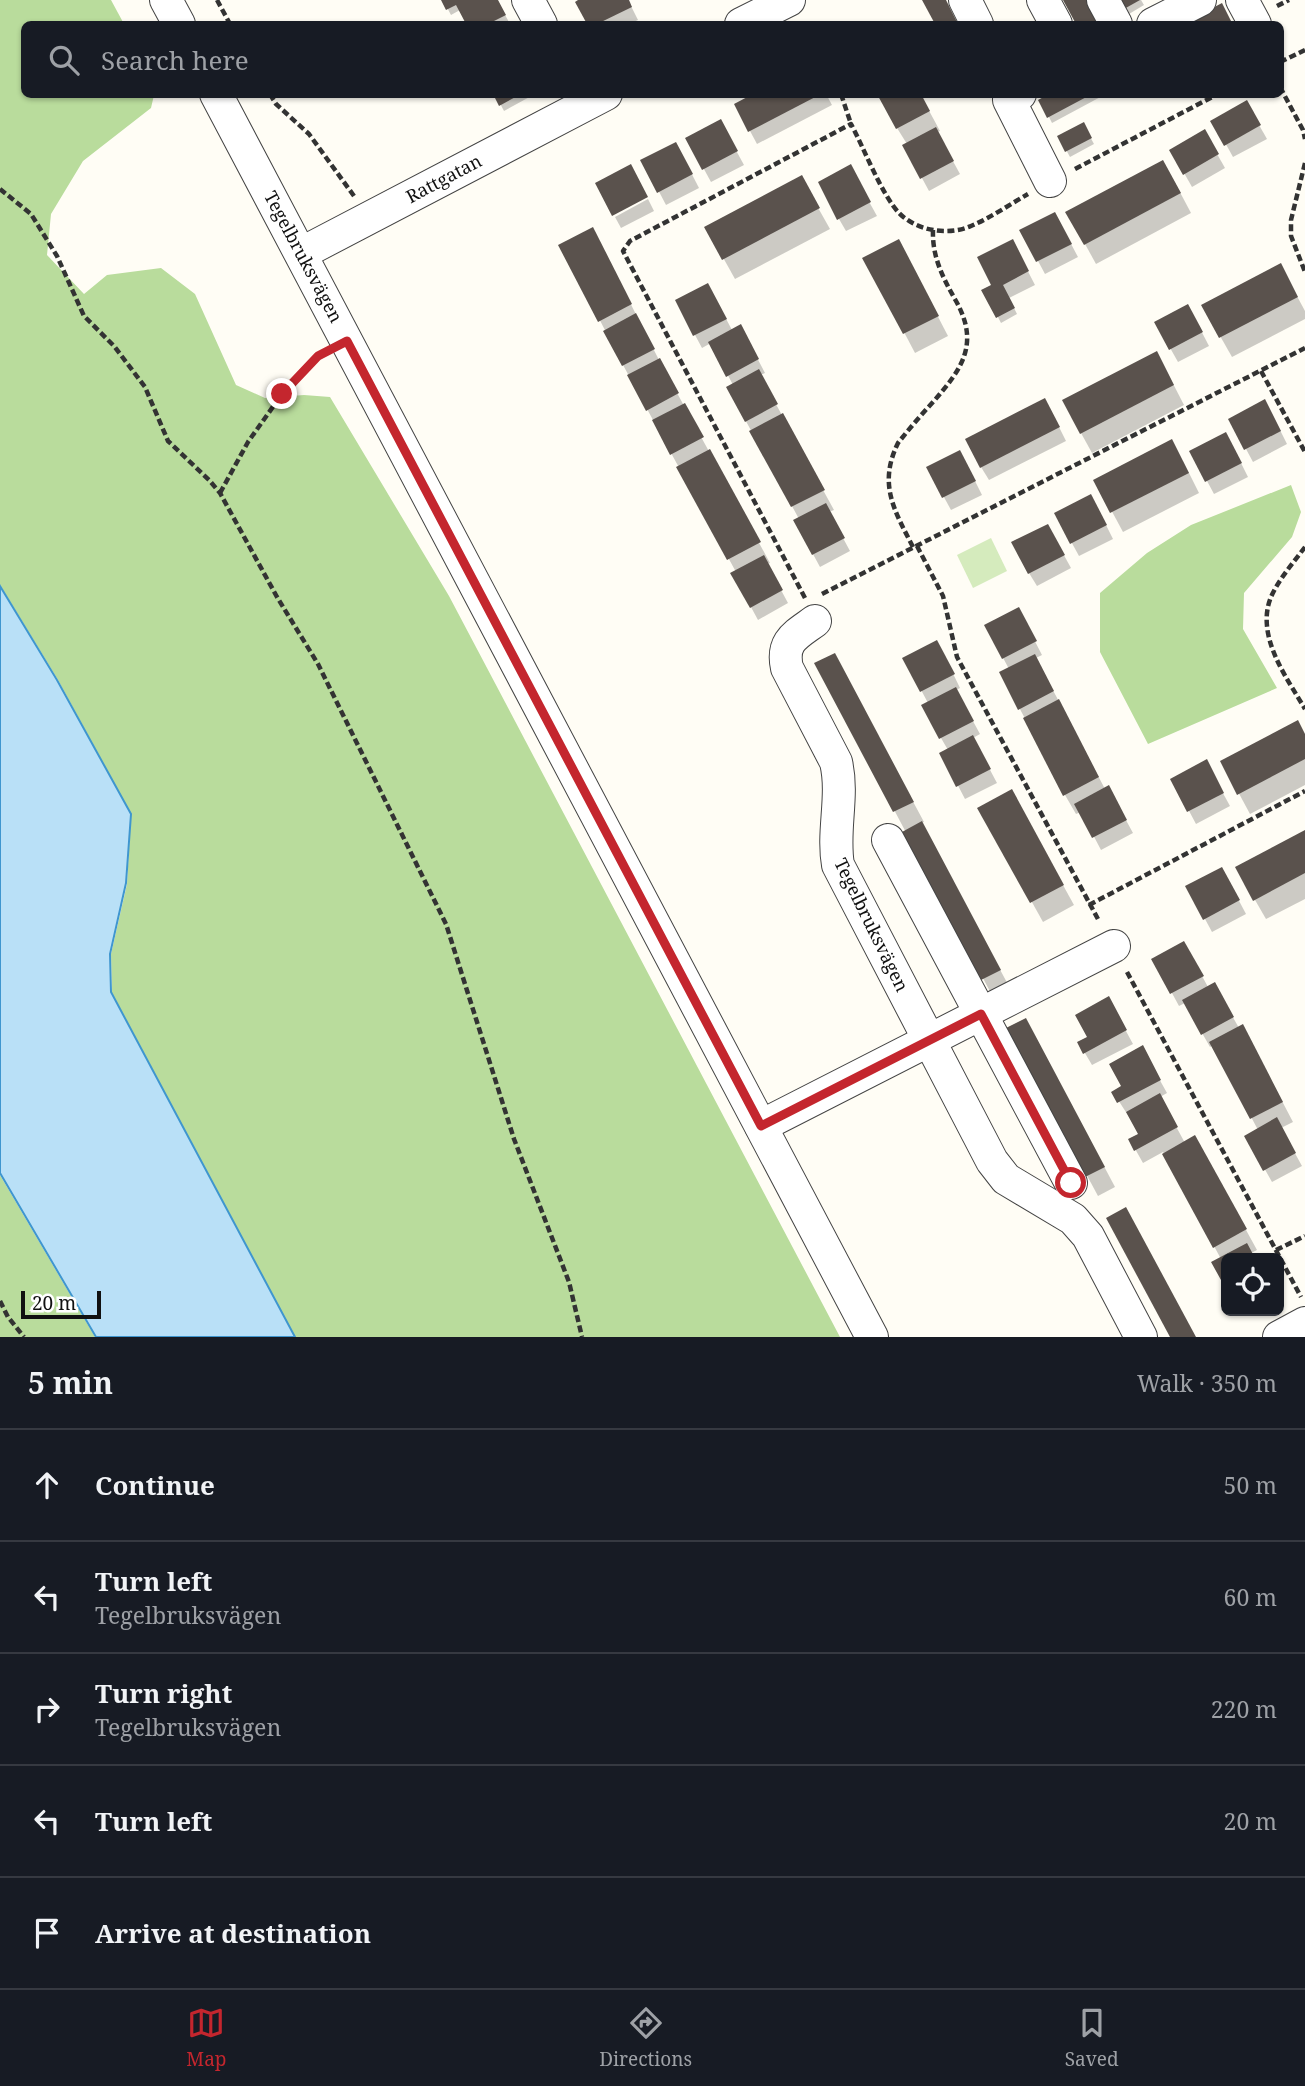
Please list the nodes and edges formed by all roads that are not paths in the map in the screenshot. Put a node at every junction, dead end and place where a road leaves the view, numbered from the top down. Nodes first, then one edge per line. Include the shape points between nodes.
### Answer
1 (166, 0) edge
2 (527, 0) edge
3 (789, 0) edge
4 (965, 0) edge
5 (1043, 0) edge
6 (1103, 0) edge
7 (1200, 0) edge
8 (1242, 0) edge
9 (1163, 13) edge
10 (177, 21) edge
11 (539, 21) edge
12 (747, 21) edge
13 (976, 21) edge
14 (1054, 21) edge
15 (1114, 21) edge
16 (1253, 21) edge
17 (218, 98) edge
18 (590, 98) edge
19 (1012, 98) edge
20 (1050, 181) road end
21 (302, 253) junction
22 (811, 611) road end
23 (888, 840) dead end
24 (1114, 946) road end
25 (981, 1014) junction
26 (929, 1040) junction
27 (761, 1126) junction
28 (1071, 1183) dead end
29 (1305, 1323) edge
30 (872, 1337) edge
31 (1141, 1337) edge
32 (1279, 1337) edge

1 - 10 street
2 - 11 street
3 - 12 street
4 - 13 street
5 - 14 street
6 - 15 street
7 - 9 street
8 - 16 street
17 - 21 street, Tegelbruksvägen
18 - 21 street, Rattgatan
19 - 20 street
21 - 27 street, Tegelbruksvägen
22 - 26 street, Tegelbruksvägen via 785,657 836,762 838,865
23 - 25 street
24 - 25 street
25 - 26 street
25 - 28 street
26 - 27 street
26 - 31 street, Tegelbruksvägen via 992,1161 1006,1179 1073,1219
27 - 30 street, Tegelbruksvägen
29 - 32 street

